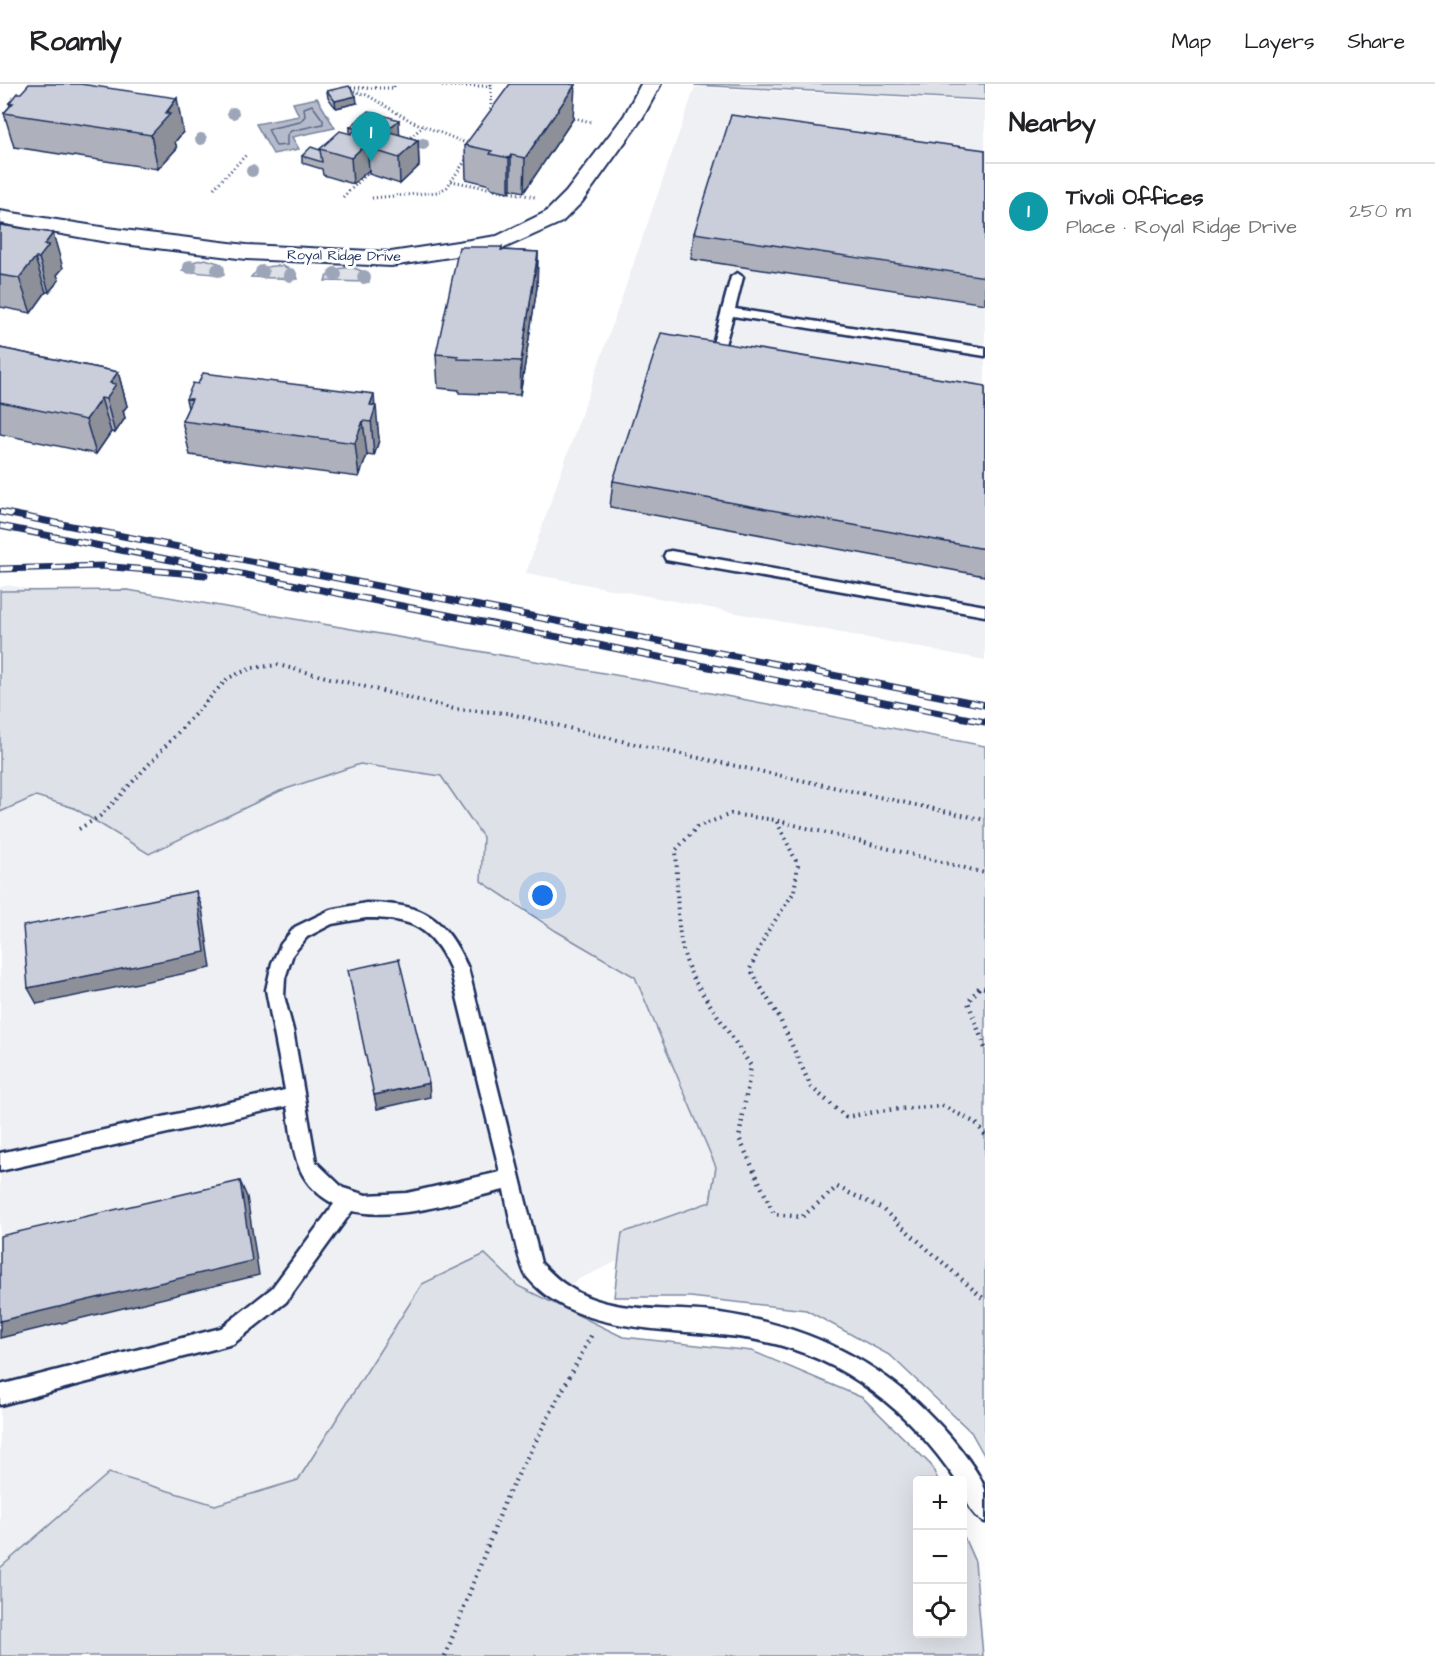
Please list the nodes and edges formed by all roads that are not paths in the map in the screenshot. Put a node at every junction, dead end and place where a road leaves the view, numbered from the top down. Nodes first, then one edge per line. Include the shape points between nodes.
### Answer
1 (651, 84) edge
2 (0, 217) edge
3 (737, 277) dead end
4 (728, 312) junction
5 (985, 352) edge
6 (714, 362) edge
7 (671, 556) dead end
8 (985, 611) edge
9 (295, 1095) junction
10 (0, 1162) edge
11 (510, 1179) junction
12 (348, 1201) junction
13 (0, 1395) edge
14 (985, 1511) edge

1 - 2 street, Royal Ridge Drive via 633,117 574,197 554,217 501,242 391,259 267,253 107,235
3 - 4 lane
4 - 5 lane
4 - 6 lane
7 - 8 lane
9 - 10 lane
9 - 11 lane via 275,985 283,956 300,933 348,913 393,912 416,918 433,927 448,944 459,968
9 - 12 lane via 307,1166 322,1185
11 - 12 lane via 404,1202 376,1205
11 - 14 lane via 533,1269 563,1295 603,1313 758,1329 810,1344 860,1367 887,1386 929,1426 955,1460
12 - 13 lane via 279,1294 226,1337

